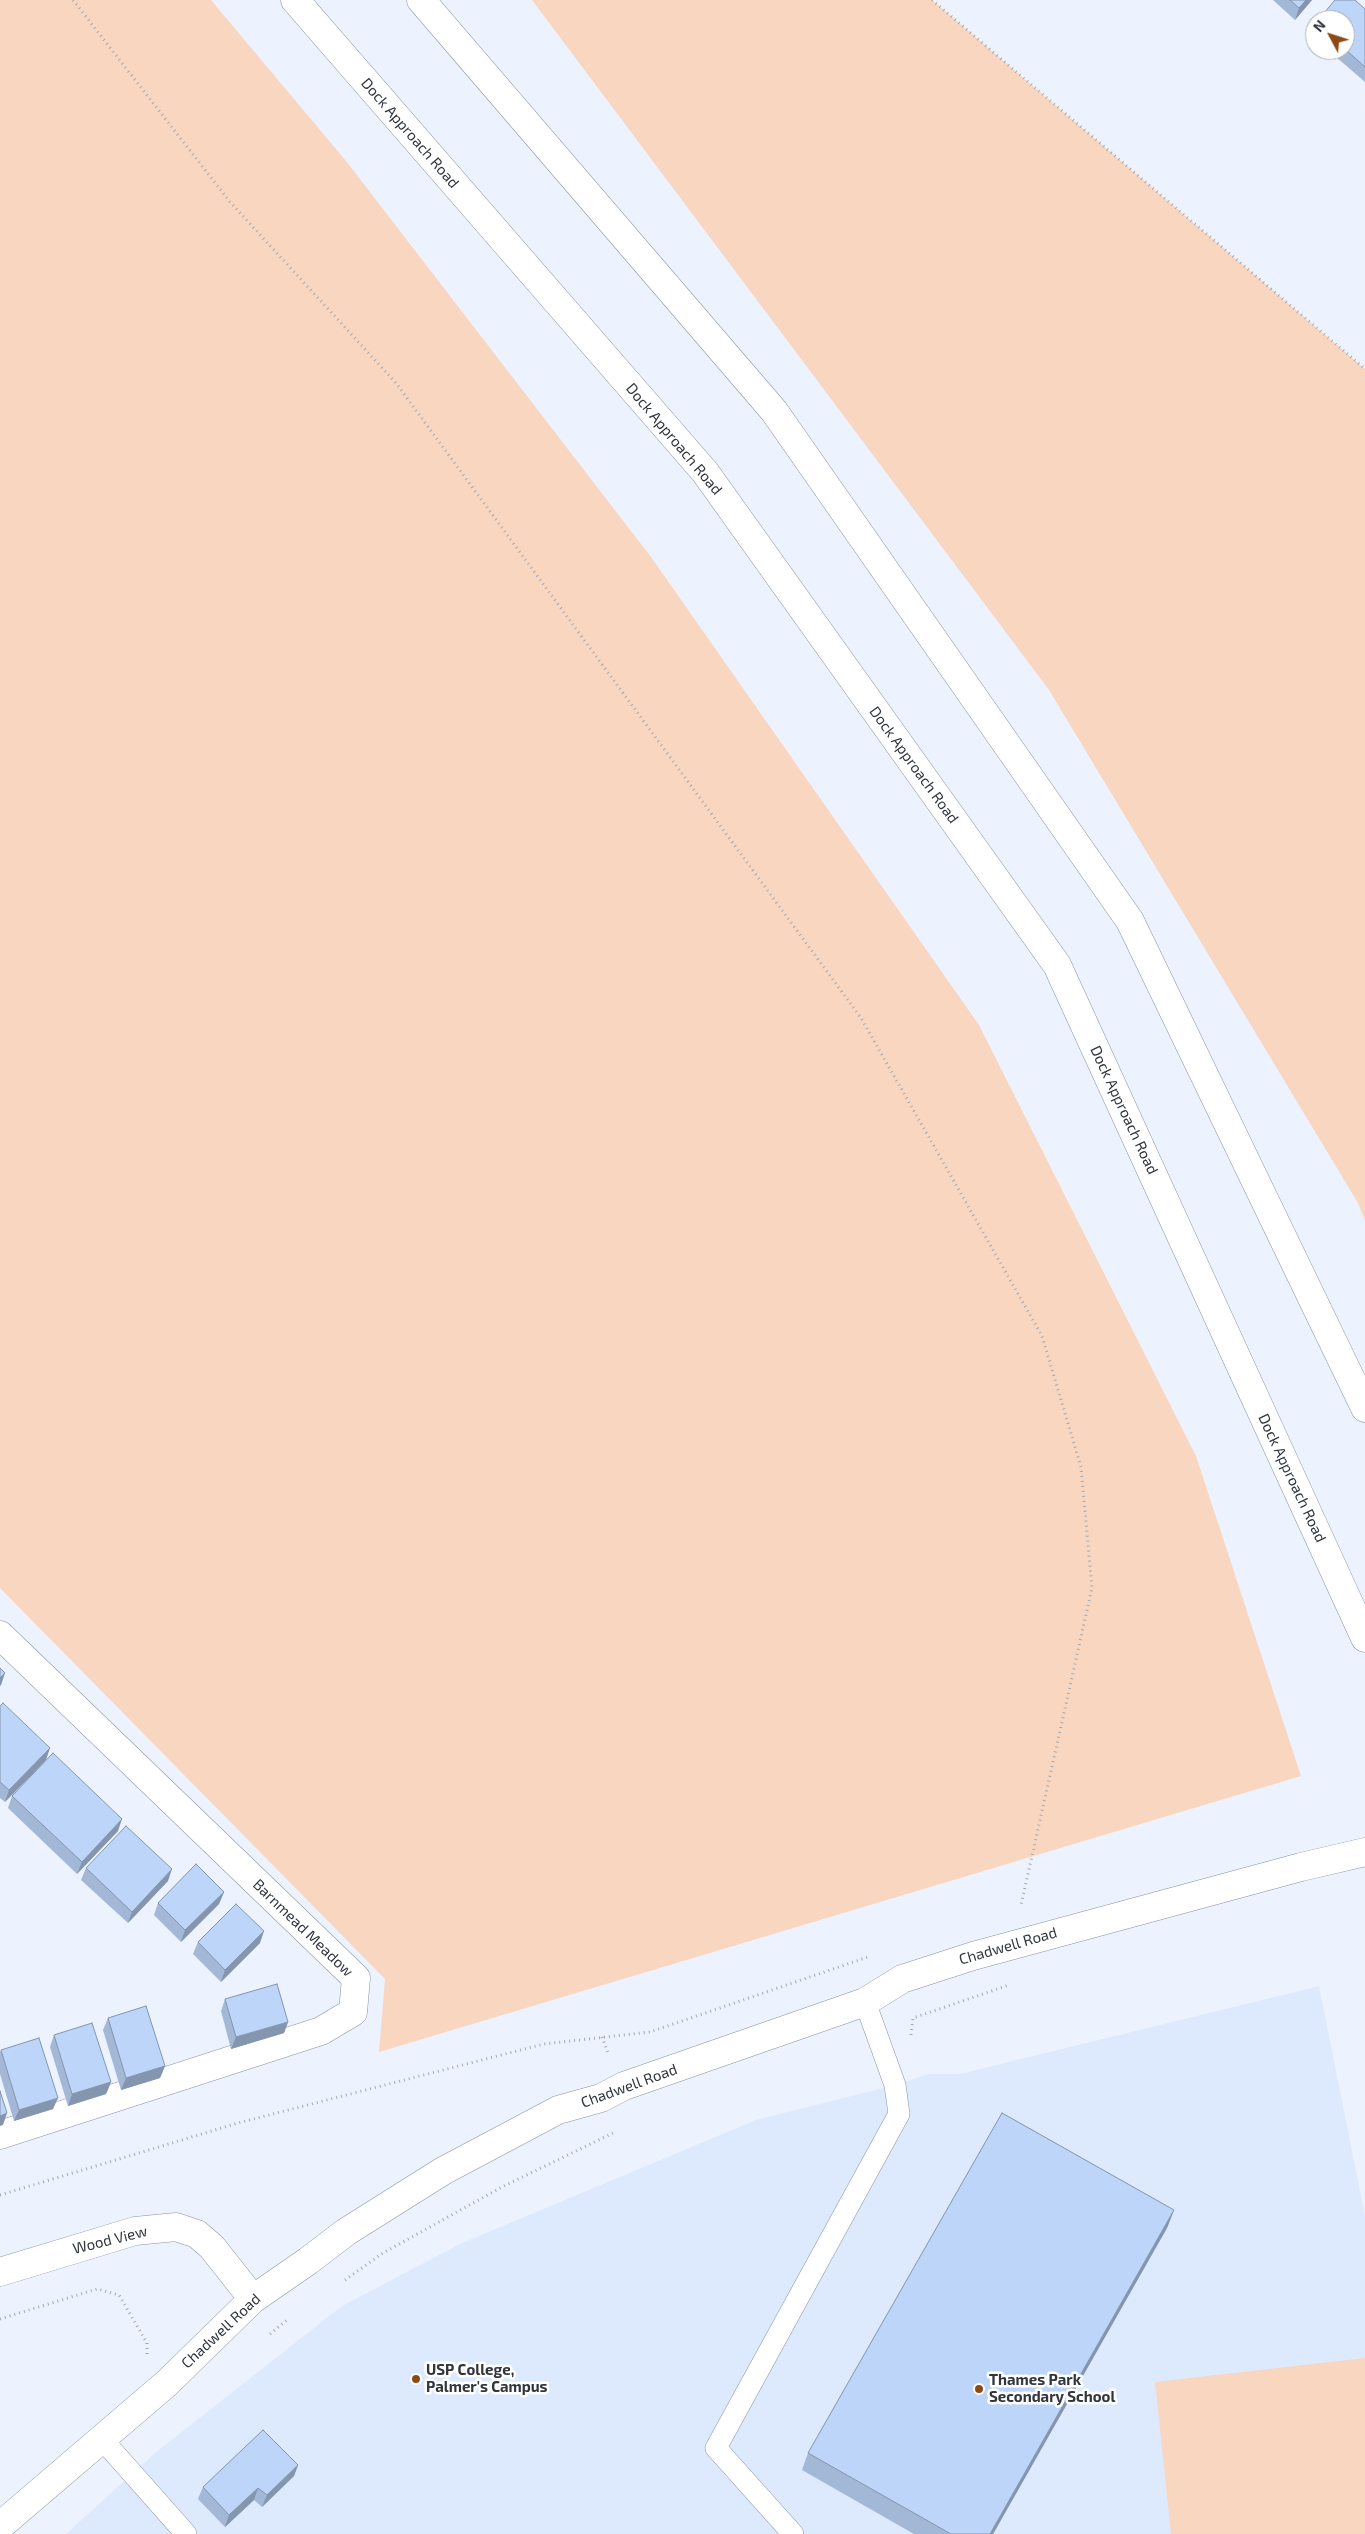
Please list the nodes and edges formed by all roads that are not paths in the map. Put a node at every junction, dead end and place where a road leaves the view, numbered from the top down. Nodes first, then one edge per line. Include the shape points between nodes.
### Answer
1 (295, 0) edge
2 (421, 0) edge
3 (1365, 1408) edge
4 (0, 1636) edge
5 (1365, 1638) edge
6 (1365, 1852) edge
7 (865, 2002) junction
8 (0, 2135) edge
9 (0, 2272) edge
10 (253, 2299) junction
11 (102, 2438) junction
12 (0, 2526) edge
13 (186, 2534) edge
14 (793, 2534) edge

1 - 5 main road, Dock Approach Road via 705,472 1057,965
2 - 3 main road via 774,410 1130,921
4 - 8 main road, Barnmead Meadow via 356,1978 353,2012 321,2031
6 - 7 main road, Chadwell Road via 1302,1866 973,1956 902,1979
7 - 10 main road, Chadwell Road via 624,2086 601,2098 558,2110 435,2176 346,2232
7 - 14 lane via 895,2085 899,2114 716,2448
9 - 10 main road, Wood View via 135,2231 176,2227 196,2234 212,2248
10 - 11 main road, Chadwell Road via 167,2383
11 - 12 main road, Chadwell Road
11 - 13 lane

